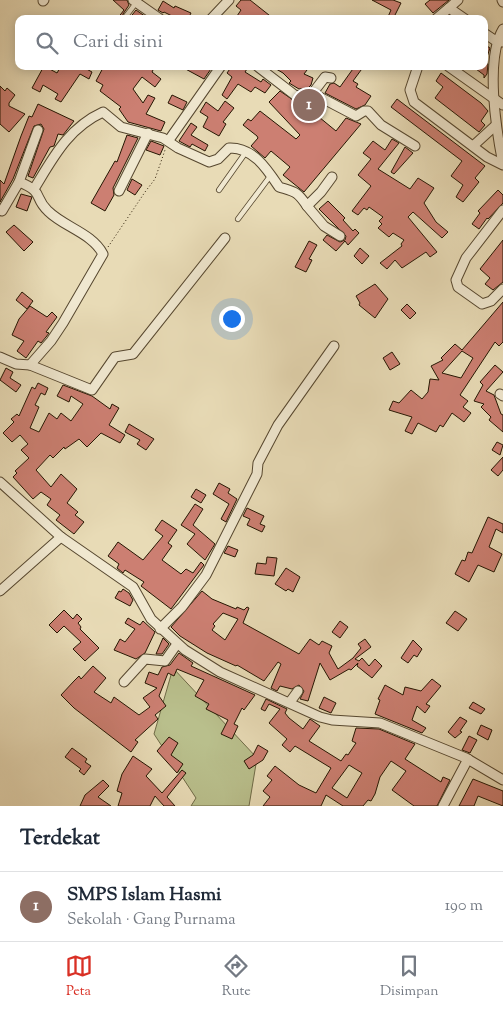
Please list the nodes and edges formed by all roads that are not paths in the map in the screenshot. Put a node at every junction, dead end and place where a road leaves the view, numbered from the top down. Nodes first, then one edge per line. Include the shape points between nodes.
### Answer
1 (229, 0) edge
2 (458, 0) edge
3 (134, 1) edge
4 (449, 8) junction
5 (127, 15) edge
6 (154, 15) edge
7 (215, 15) edge
8 (441, 15) edge
9 (459, 15) edge
10 (503, 29) edge
11 (488, 35) edge
12 (499, 42) edge
13 (218, 70) edge
14 (262, 70) edge
15 (417, 70) edge
16 (454, 70) edge
17 (331, 78) dead end
18 (312, 94) junction
19 (494, 99) junction
20 (503, 105) edge
21 (496, 126) junction
22 (38, 130) dead end
23 (148, 134) junction
24 (169, 140) junction
25 (415, 146) dead end
26 (473, 146) junction
27 (246, 152) junction
28 (503, 164) edge
29 (271, 175) junction
30 (332, 177) dead end
31 (19, 182) junction
32 (34, 189) junction
33 (219, 190) dead end
34 (119, 191) dead end
35 (306, 206) junction
36 (503, 210) edge
37 (2, 211) dead end
38 (238, 219) dead end
39 (340, 236) dead end
40 (225, 238) dead end
41 (503, 288) edge
42 (334, 346) dead end
43 (0, 357) edge
44 (30, 365) junction
45 (0, 482) edge
46 (61, 537) junction
47 (0, 591) edge
48 (160, 629) junction
49 (178, 644) junction
50 (124, 682) dead end
51 (298, 691) dead end
52 (290, 702) junction
53 (468, 759) junction
54 (503, 780) edge
55 (443, 806) edge

1 - 7 street
2 - 4 street
3 - 5 lane
3 - 6 street
4 - 8 street
4 - 9 street
10 - 12 street
11 - 12 street
12 - 19 street
13 - 24 street
14 - 18 street via 296,96
15 - 26 street via 410,90 412,99
16 - 19 street
17 - 18 street via 325,77
18 - 25 street via 356,116 368,111 381,124
19 - 20 street
19 - 21 street
21 - 26 street
21 - 28 street
22 - 31 street
23 - 24 street
23 - 32 street via 121,128 106,113 101,113 63,142
23 - 34 street
24 - 27 street via 178,148 209,162 218,159 229,148
26 - 28 street via 492,161
27 - 29 street via 263,164
27 - 33 lane
29 - 35 street via 279,187 299,194
29 - 38 lane
30 - 35 street via 322,192
31 - 32 street
31 - 37 street
32 - 44 street via 48,212 88,238 104,254 63,323
35 - 39 street via 324,226
36 - 41 street via 466,258 456,280 458,286 482,304 491,301
40 - 44 street via 133,354 115,357 92,390
42 - 48 street via 278,425 259,459 253,484 212,566 182,607
43 - 44 street via 16,364
45 - 46 street
46 - 47 street
46 - 48 street via 133,587
48 - 49 street
49 - 50 street via 165,661 142,660
49 - 52 street via 220,672
51 - 52 street
52 - 53 street via 332,720 380,723
53 - 54 street
53 - 55 street

